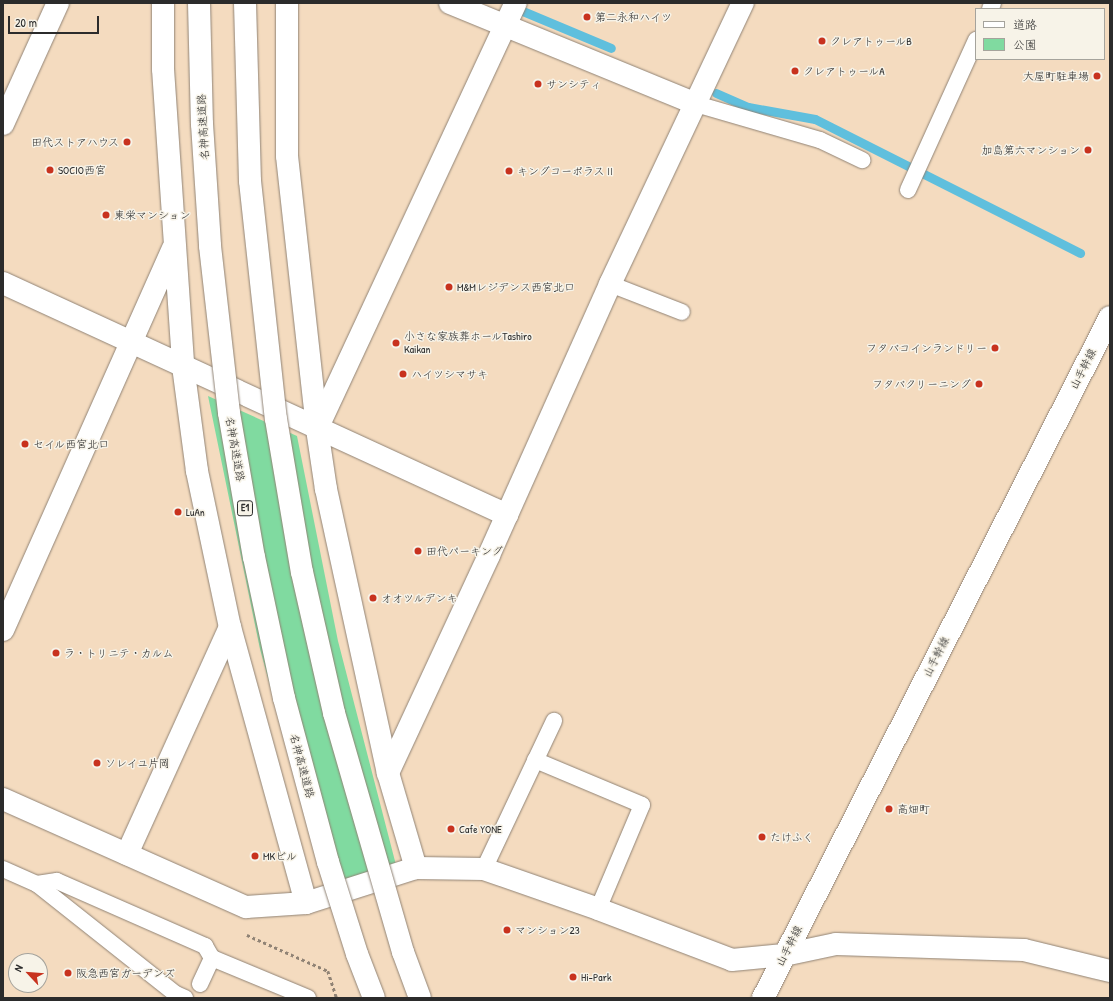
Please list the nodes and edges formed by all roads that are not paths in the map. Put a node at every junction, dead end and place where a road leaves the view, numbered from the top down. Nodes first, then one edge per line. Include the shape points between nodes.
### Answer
1 (58, 3) edge
2 (163, 3) edge
3 (199, 3) edge
4 (245, 3) edge
5 (287, 3) edge
6 (450, 3) edge
7 (743, 3) edge
8 (511, 14) edge
9 (975, 42) edge
10 (696, 104) junction
11 (3, 124) edge
12 (862, 160) dead end
13 (908, 190) dead end
14 (174, 245) junction
15 (3, 283) edge
16 (610, 284) junction
17 (682, 312) dead end
18 (1110, 317) edge
19 (133, 342) junction
20 (183, 366) junction
21 (317, 429) junction
22 (507, 515) junction
23 (230, 627) junction
24 (3, 630) edge
25 (554, 721) dead end
26 (535, 760) junction
27 (388, 773) junction
28 (3, 799) edge
29 (127, 854) junction
30 (3, 868) edge
31 (416, 868) junction
32 (484, 869) junction
33 (37, 884) junction
34 (306, 903) junction
35 (598, 909) junction
36 (784, 955) junction
37 (212, 958) junction
38 (1110, 971) edge
39 (200, 984) dead end
40 (185, 998) edge
41 (308, 998) edge
42 (374, 998) edge
43 (420, 998) edge
44 (763, 998) edge

1 - 11 main road
2 - 14 main road via 163,69
3 - 42 main road, 名神高速道路 / E1, bridge via 202,124 210,246 229,413 254,557 284,698 328,862 357,954
4 - 43 main road, bridge via 250,181 276,420 302,572 334,713 403,952
5 - 21 main road via 287,156
6 - 8 main road
7 - 10 main road
8 - 10 main road
8 - 21 main road
9 - 13 lane
10 - 12 lane via 820,140
10 - 16 main road
14 - 19 main road
14 - 20 main road
15 - 19 main road
16 - 17 lane
16 - 22 main road
18 - 36 main road, 山手幹線
19 - 20 main road
19 - 24 main road
20 - 21 main road
20 - 23 main road via 197,471
21 - 22 main road
21 - 27 main road via 326,489
22 - 27 main road
23 - 29 main road
23 - 34 main road
25 - 26 lane
26 - 32 lane
26 - 35 lane via 642,805
27 - 31 main road
28 - 29 main road
29 - 34 main road via 246,907
30 - 33 lane
31 - 32 main road
31 - 34 main road
32 - 35 main road
33 - 37 lane via 57,881 205,946
33 - 40 lane via 176,994
35 - 36 main road via 732,960
36 - 38 main road via 836,944 1024,950
36 - 44 main road, 山手幹線
37 - 39 lane
37 - 41 lane

